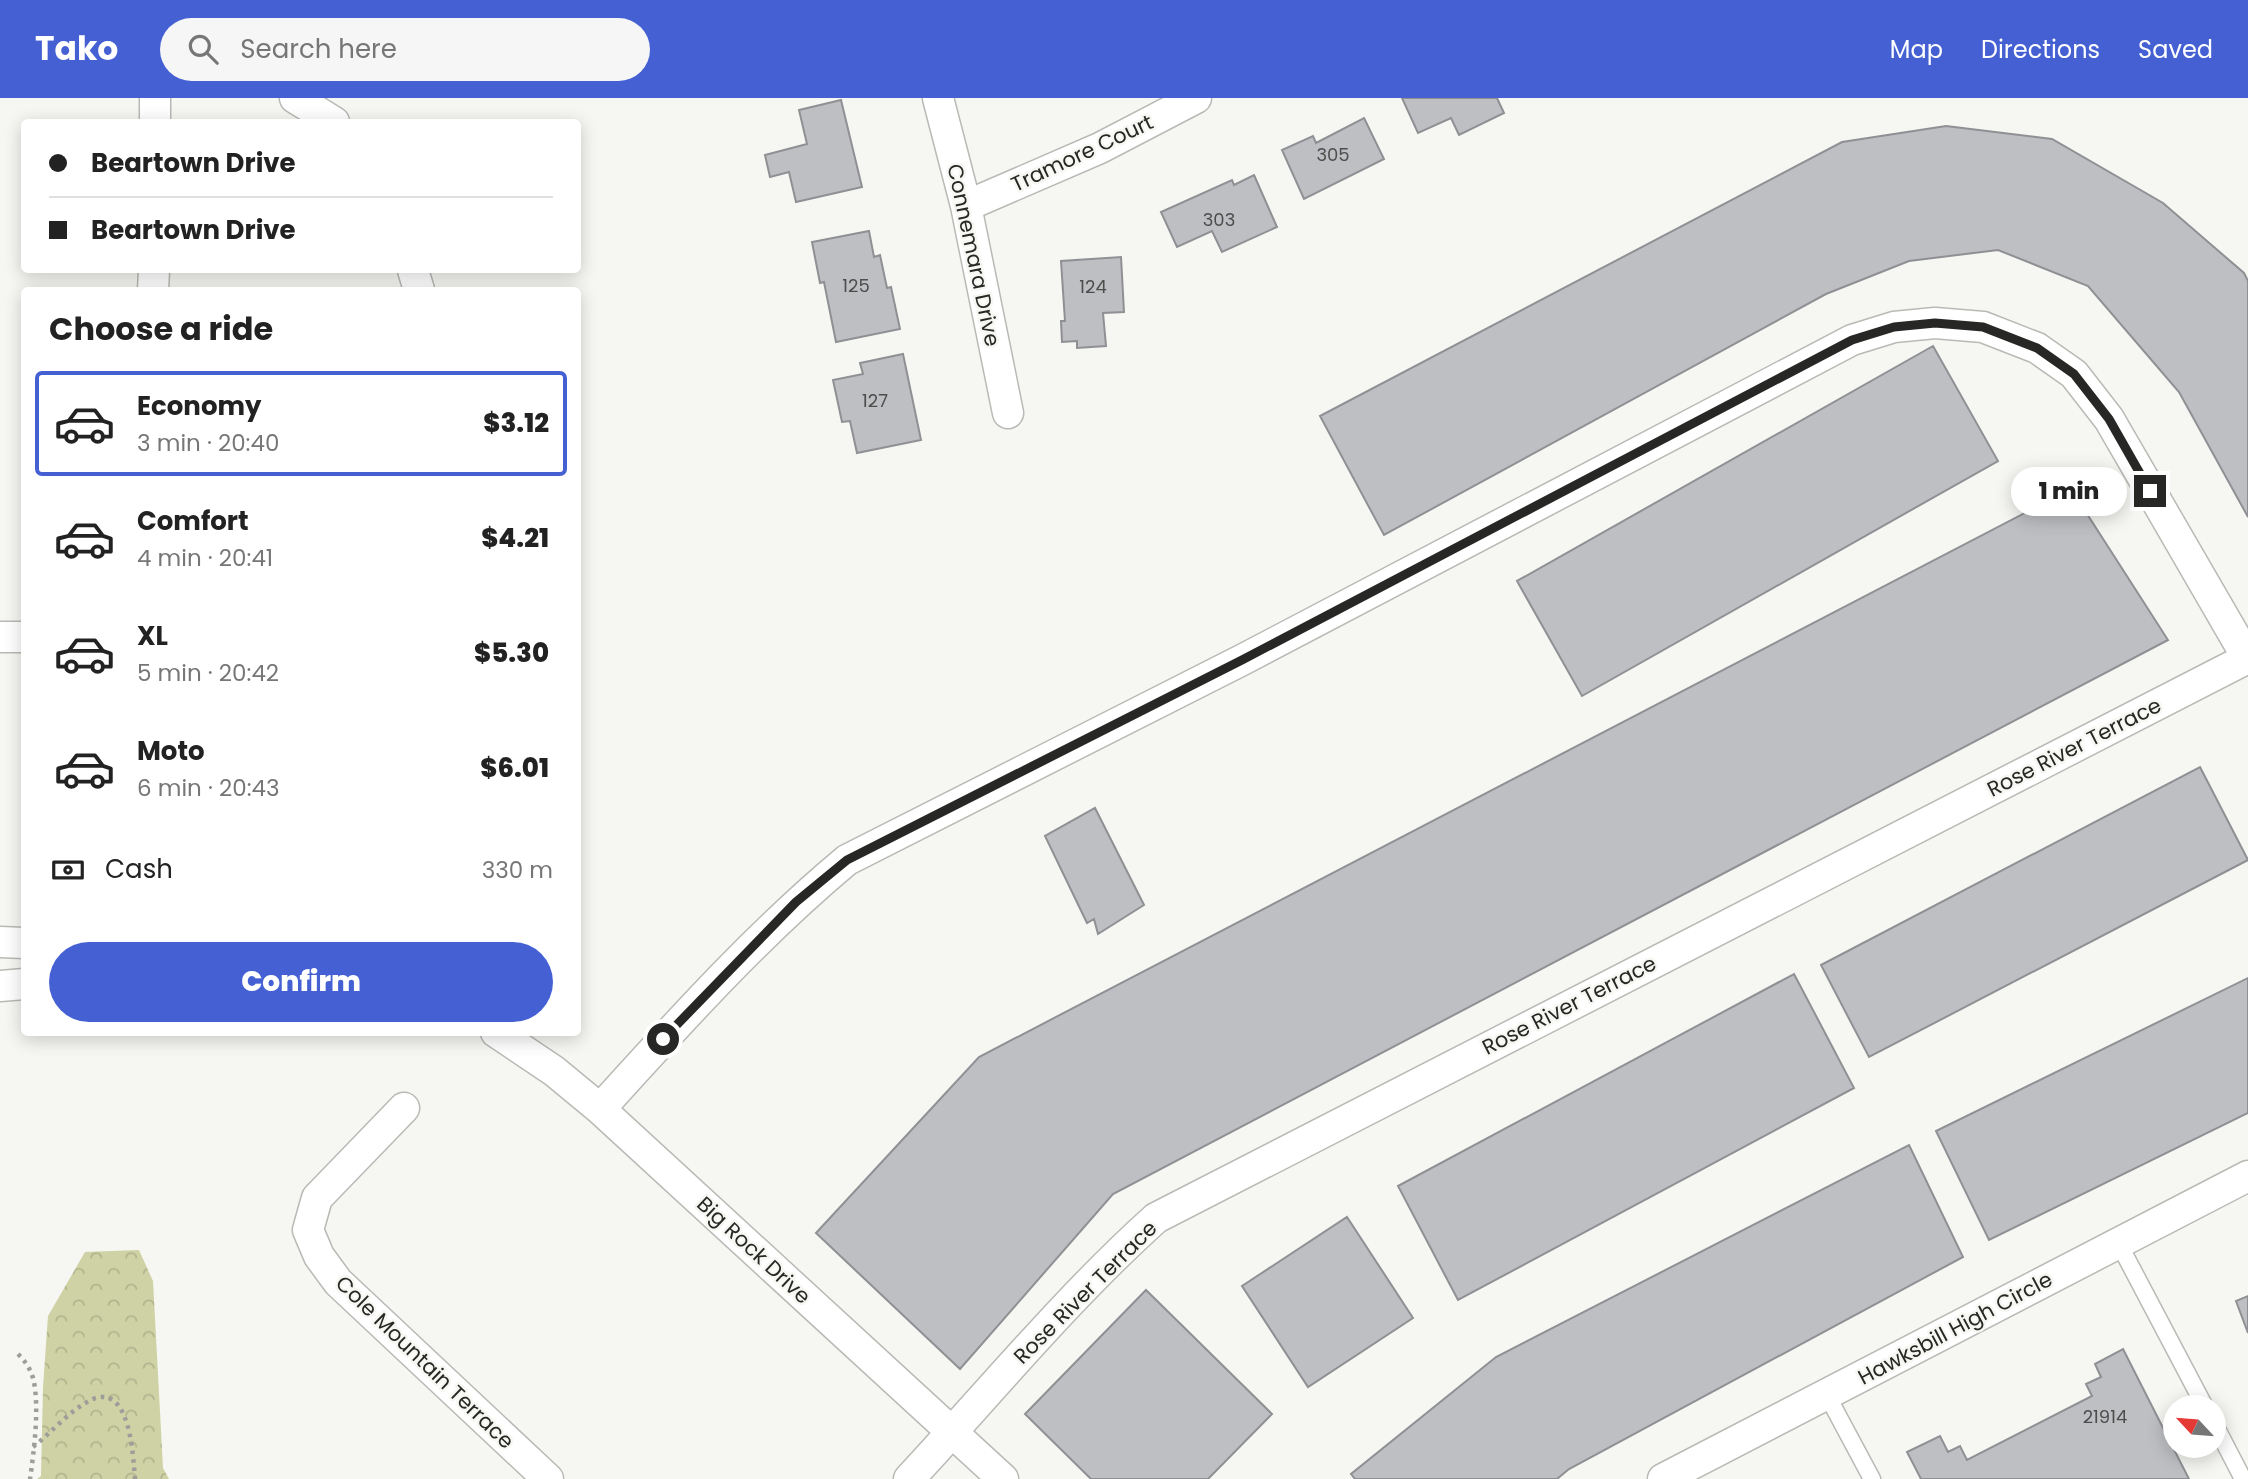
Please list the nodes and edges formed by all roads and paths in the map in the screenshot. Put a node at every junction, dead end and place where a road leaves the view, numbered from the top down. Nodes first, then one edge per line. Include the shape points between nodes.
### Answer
1 (155, 98) edge
2 (295, 98) edge
3 (938, 98) edge
4 (1196, 98) edge
5 (155, 119) edge
6 (329, 119) edge
7 (966, 206) junction
8 (1008, 413) dead end
9 (0, 637) edge
10 (21, 637) edge
11 (2248, 658) edge
12 (0, 943) edge
13 (21, 943) edge
14 (21, 984) edge
15 (0, 986) edge
16 (502, 1036) edge
17 (404, 1108) dead end
18 (600, 1109) junction
19 (2248, 1175) edge
20 (2118, 1242) junction
21 (18, 1354) dead end
22 (1827, 1395) junction
23 (2199, 1395) edge
24 (952, 1433) junction
25 (2226, 1446) edge
26 (33, 1447) junction
27 (30, 1479) edge
28 (135, 1479) edge
29 (548, 1479) edge
30 (909, 1479) edge
31 (1003, 1479) edge
32 (1662, 1479) edge
33 (1872, 1479) edge
34 (2243, 1479) edge

1 - 5 street
2 - 6 street
3 - 7 street, Connemara Drive
4 - 7 street, Tramore Court via 1100,148
7 - 8 street, Connemara Drive
9 - 10 street
11 - 18 street via 2109,419 2074,374 2037,348 1983,327 1935,323 1894,327 1852,340 847,860 750,948
11 - 24 street, Rose River Terrace via 1156,1218 1051,1322
12 - 13 street
14 - 15 street
16 - 18 street, Big Rock Drive
17 - 29 street, Cole Mountain Terrace via 317,1198 308,1230 338,1282
18 - 24 street, Big Rock Drive
19 - 20 street, Hawksbill High Circle
20 - 22 street, Hawksbill High Circle
20 - 23 lane
21 - 26 path via 33,1379
22 - 32 street, Hawksbill High Circle
22 - 33 lane
24 - 30 street, Rose River Terrace
24 - 31 street, Big Rock Drive
25 - 34 lane
26 - 27 path
26 - 28 path via 73,1412 95,1398 108,1399 119,1406 127,1421

